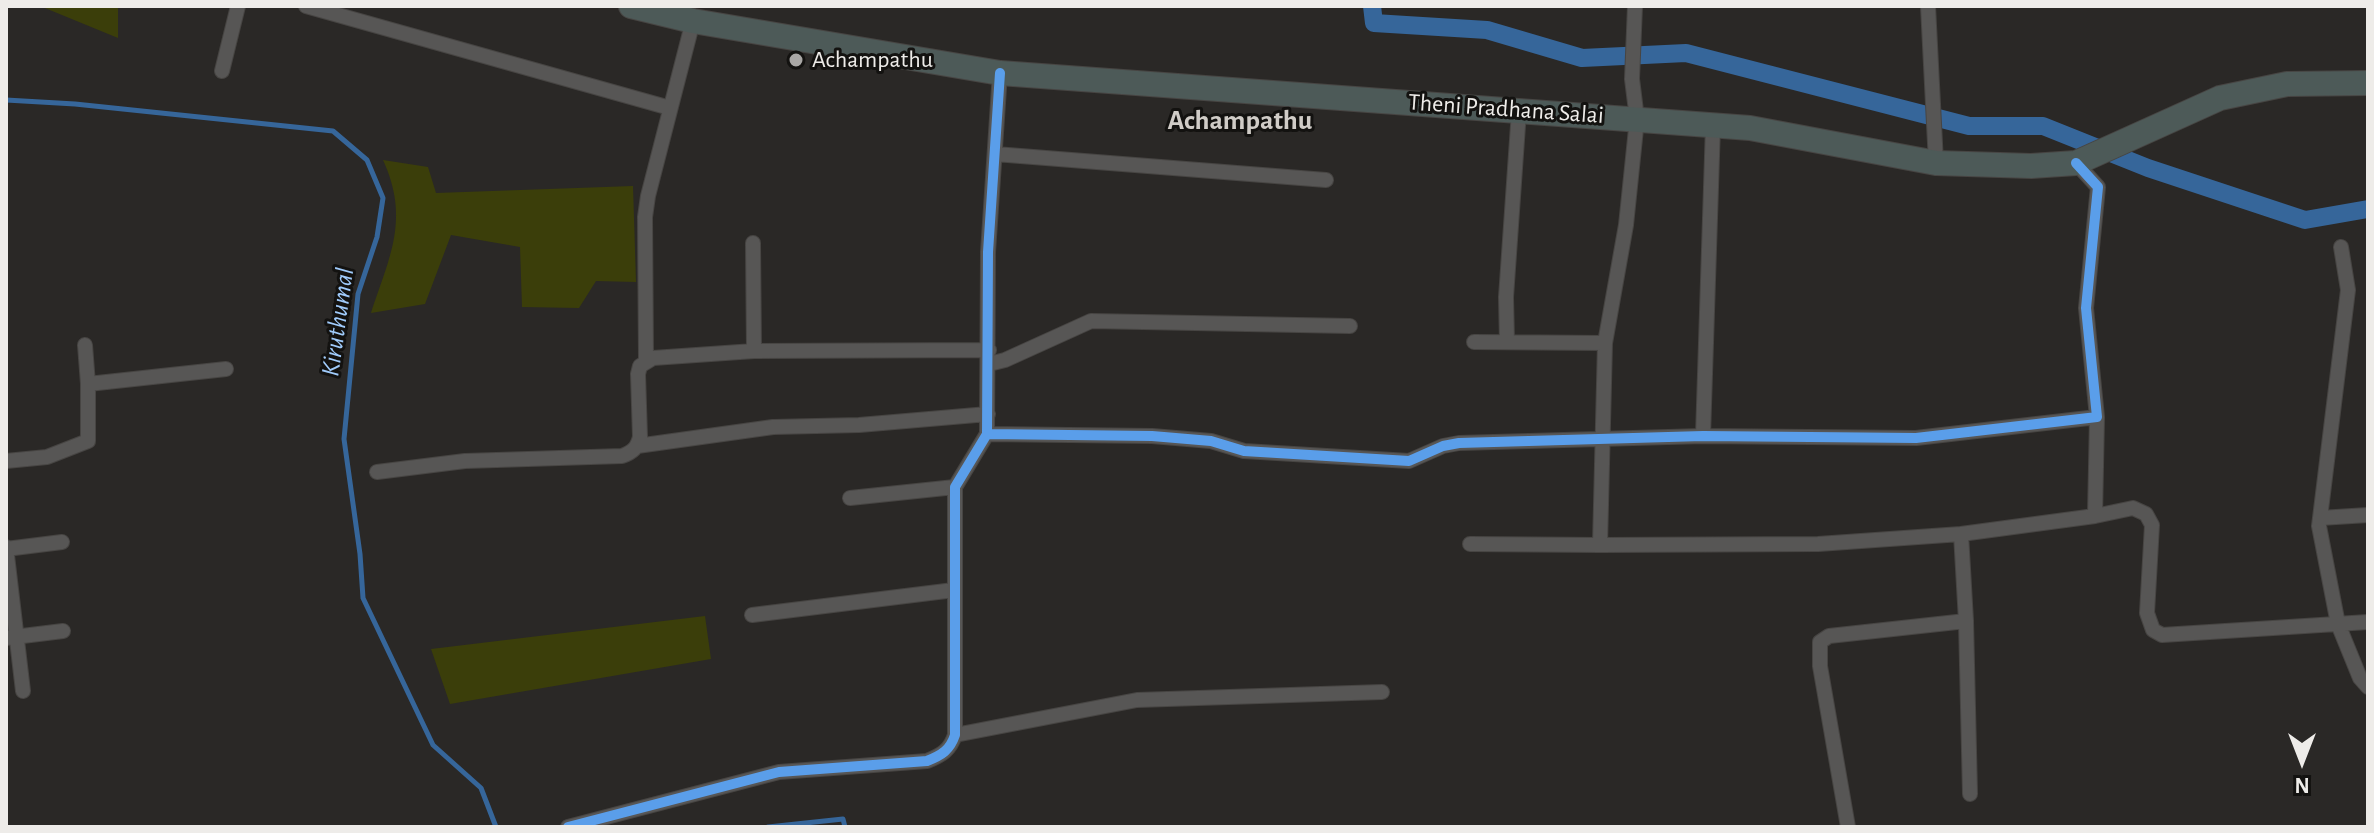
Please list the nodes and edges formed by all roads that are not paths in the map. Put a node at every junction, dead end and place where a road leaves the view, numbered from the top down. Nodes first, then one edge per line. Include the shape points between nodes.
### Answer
1 (238, 6) edge
2 (306, 6) edge
3 (631, 6) edge
4 (1635, 6) edge
5 (1928, 6) edge
6 (680, 14) edge
7 (222, 71) dead end
8 (1000, 73) junction
9 (2368, 83) edge
10 (670, 108) junction
11 (1519, 111) junction
12 (1637, 119) junction
13 (1713, 125) junction
14 (995, 154) junction
15 (1936, 163) junction
16 (2076, 163) junction
17 (1326, 180) dead end
18 (753, 243) dead end
19 (2341, 247) dead end
20 (1350, 326) dead end
21 (1474, 342) dead end
22 (1507, 342) junction
23 (1605, 343) junction
24 (85, 345) dead end
25 (754, 351) junction
26 (989, 357) junction
27 (646, 360) junction
28 (226, 369) dead end
29 (88, 384) junction
30 (988, 414) junction
31 (2097, 417) junction
32 (987, 434) junction
33 (1703, 436) junction
34 (1604, 440) junction
35 (637, 446) junction
36 (6, 461) edge
37 (377, 472) dead end
38 (955, 487) junction
39 (850, 498) dead end
40 (2368, 515) edge
41 (2095, 516) junction
42 (2320, 518) junction
43 (1961, 534) junction
44 (62, 542) dead end
45 (1470, 544) dead end
46 (1600, 545) junction
47 (6, 548) edge
48 (954, 590) junction
49 (752, 615) dead end
50 (1966, 621) junction
51 (2368, 622) edge
52 (2338, 624) junction
53 (63, 631) dead end
54 (11, 638) edge
55 (2368, 687) edge
56 (23, 691) dead end
57 (1382, 692) dead end
58 (955, 735) junction
59 (1970, 794) dead end
60 (568, 827) edge
61 (1848, 827) edge

1 - 7 street
2 - 10 street
3 - 6 main road, Theni Pradhana Salai
4 - 12 street via 1632,79
5 - 15 street
6 - 8 main road, Theni Pradhana Salai
6 - 10 street
8 - 11 main road, Theni Pradhana Salai
8 - 14 street
9 - 16 main road, Theni Pradhana Salai via 2287,84 2220,98
10 - 27 street via 645,217
11 - 12 main road, Theni Pradhana Salai
11 - 22 street
12 - 13 main road, Theni Pradhana Salai
12 - 23 street via 1626,225
13 - 15 main road, Theni Pradhana Salai
13 - 33 street
14 - 17 street
14 - 26 street via 988,252
15 - 16 main road, Theni Pradhana Salai
16 - 31 street via 2098,187 2086,308
18 - 25 street
19 - 42 street via 2348,290
20 - 26 street via 1091,321 1005,360
21 - 22 street
22 - 23 street
23 - 34 street
24 - 29 street
25 - 26 street
25 - 27 street
26 - 30 street
27 - 35 street via 638,374
28 - 29 street
29 - 36 street via 88,441 47,457
30 - 32 street
30 - 35 street via 773,427
31 - 33 street via 1916,438
31 - 41 street
32 - 34 street via 1152,436 1211,441 1244,451 1409,461 1459,443
32 - 38 street
33 - 34 street
34 - 46 street
35 - 37 street via 622,456 465,461
38 - 39 street
38 - 48 street
40 - 42 street
41 - 43 street
41 - 52 street via 2133,508 2146,514 2152,525 2147,613 2153,630 2162,635
42 - 52 street
43 - 46 street via 1818,544
43 - 50 street
44 - 47 street
45 - 46 street
47 - 54 street
48 - 49 street
48 - 58 street
50 - 59 street
50 - 61 street via 1829,636 1820,642
51 - 52 street
52 - 55 street
53 - 54 street
54 - 56 street
57 - 58 street via 1137,700
58 - 60 street via 951,746 927,761 779,772

